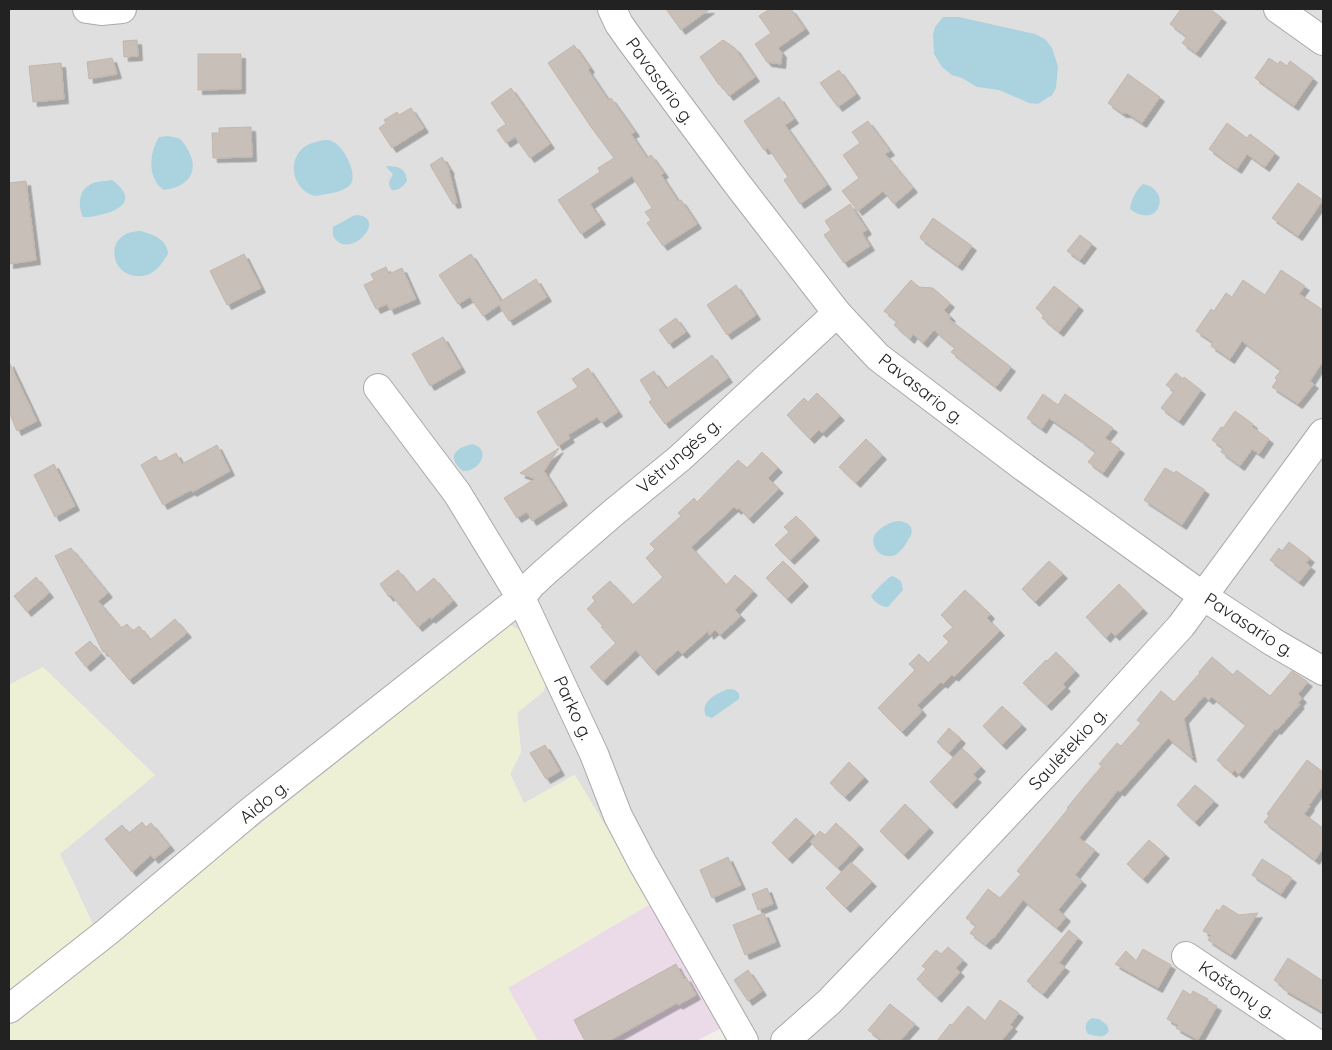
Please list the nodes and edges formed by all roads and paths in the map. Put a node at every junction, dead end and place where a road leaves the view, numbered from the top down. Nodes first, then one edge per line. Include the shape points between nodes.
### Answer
1 (87, 9) edge
2 (122, 9) edge
3 (612, 9) edge
4 (1278, 9) edge
5 (1323, 41) edge
6 (837, 313) junction
7 (378, 388) dead end
8 (1323, 433) edge
9 (1203, 596) junction
10 (521, 598) junction
11 (1323, 671) edge
12 (1186, 956) dead end
13 (9, 1009) edge
14 (740, 1040) edge
15 (785, 1041) edge
16 (1313, 1041) edge

1 - 2 street
3 - 6 street, Pavasario g. via 659,80
4 - 5 street
6 - 9 street, Pavasario g. via 878,357 1024,468
6 - 10 street, Vėtrungės g. via 680,458 545,572
7 - 10 street, Parko g. via 457,493
8 - 9 street, Saulėtekio g.
9 - 11 street, Pavasario g.
9 - 15 street, Saulėtekio g. via 1181,626 985,838 829,1002
10 - 13 street, Aido g. via 260,804
10 - 14 street, Parko g. via 594,754 618,816
12 - 16 street, Kaštonų g.

